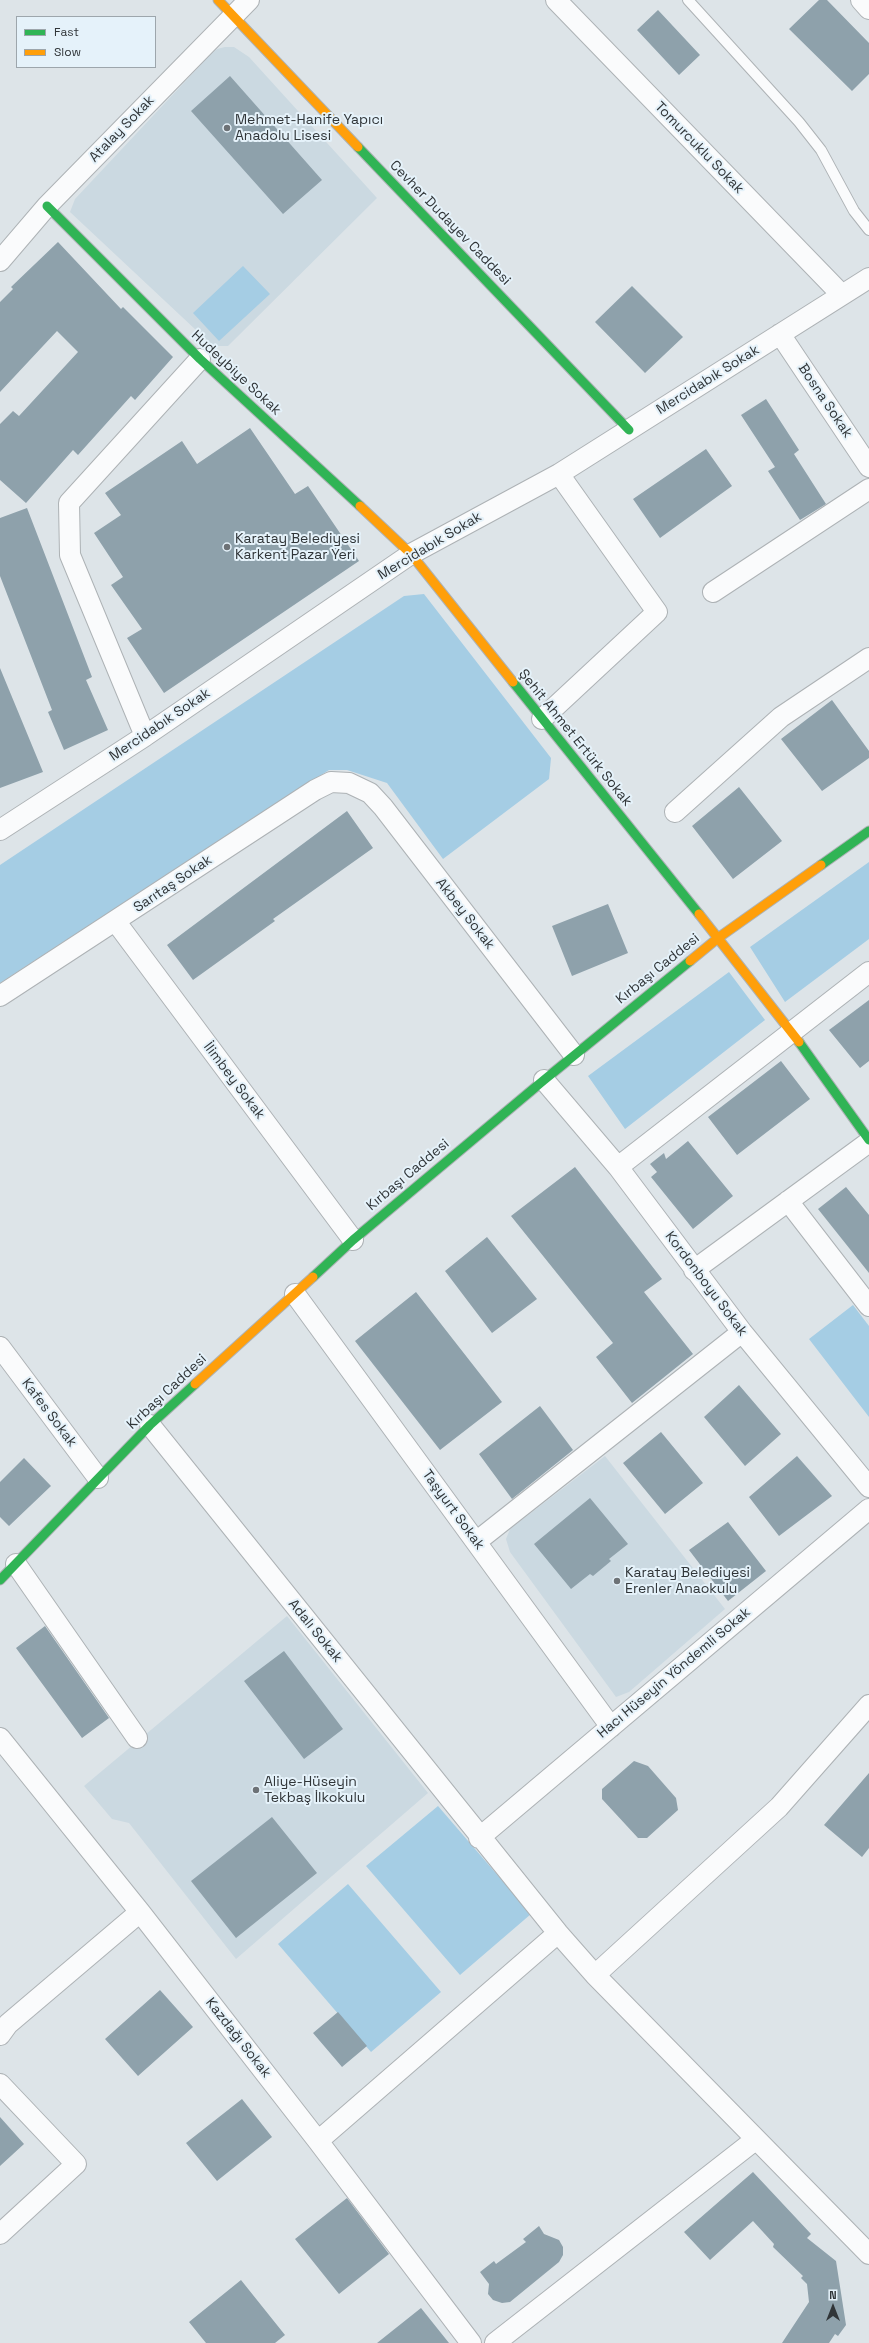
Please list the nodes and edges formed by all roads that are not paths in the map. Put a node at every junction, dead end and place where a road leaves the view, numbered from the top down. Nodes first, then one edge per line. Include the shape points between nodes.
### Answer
1 (218, 0) edge
2 (249, 0) edge
3 (556, 0) edge
4 (688, 0) edge
5 (861, 0) edge
6 (869, 9) edge
7 (232, 16) junction
8 (47, 206) junction
9 (869, 230) edge
10 (0, 261) edge
11 (869, 278) edge
12 (842, 295) junction
13 (780, 334) junction
14 (200, 359) junction
15 (629, 430) junction
16 (869, 467) edge
17 (559, 474) junction
18 (869, 489) edge
19 (411, 554) junction
20 (713, 592) dead end
21 (869, 658) edge
22 (542, 718) junction
23 (145, 736) junction
24 (349, 783) joint
25 (675, 812) dead end
26 (0, 830) edge
27 (869, 832) edge
28 (116, 922) junction
29 (718, 938) junction
30 (869, 972) edge
31 (0, 996) edge
32 (791, 1032) junction
33 (574, 1055) junction
34 (544, 1080) junction
35 (869, 1141) edge
36 (618, 1167) junction
37 (788, 1201) junction
38 (353, 1240) junction
39 (694, 1270) junction
40 (295, 1294) junction
41 (869, 1306) edge
42 (742, 1332) junction
43 (0, 1347) edge
44 (150, 1425) junction
45 (98, 1478) junction
46 (869, 1487) edge
47 (869, 1509) edge
48 (476, 1542) junction
49 (16, 1564) junction
50 (0, 1580) edge
51 (869, 1705) edge
52 (611, 1726) junction
53 (0, 1738) edge
54 (137, 1738) dead end
55 (479, 1838) junction
56 (140, 1912) junction
57 (558, 1933) junction
58 (595, 1975) junction
59 (0, 2035) edge
60 (0, 2084) edge
61 (755, 2140) junction
62 (318, 2141) junction
63 (0, 2234) edge
64 (869, 2254) edge
65 (471, 2343) edge
66 (495, 2343) edge

1 - 7 street, Cevher Dudayev Caddesi
2 - 7 street, Atalay Sokak
3 - 12 street, Tomurcuklu Sokak
4 - 9 lane via 799,122 821,150 854,211
5 - 6 street
7 - 8 street, Atalay Sokak
7 - 15 street, Cevher Dudayev Caddesi
8 - 10 street, Atalay Sokak
8 - 14 street, Hudeybiye Sokak
11 - 12 street, Mercidabık Sokak
12 - 13 street, Mercidabık Sokak
13 - 15 street, Mercidabık Sokak
13 - 16 street, Bosna Sokak
14 - 19 street, Hudeybiye Sokak
14 - 23 street via 69,503 70,556
15 - 17 street, Mercidabık Sokak
17 - 19 street, Mercidabık Sokak
17 - 22 street via 657,612
18 - 20 street
19 - 22 street, Şehit Ahmet Ertürk Sokak
19 - 23 street, Mercidabık Sokak
21 - 25 street via 781,717
22 - 29 street, Şehit Ahmet Ertürk Sokak
23 - 26 street, Mercidabık Sokak
24 - 28 street, Sarıtaş Sokak via 331,782 315,790
24 - 33 street, Akbey Sokak via 370,793 383,808
27 - 29 street, Kırbaşı Caddesi
28 - 31 street, Sarıtaş Sokak
28 - 38 street, İlimbey Sokak
29 - 32 street, Şehit Ahmet Ertürk Sokak
29 - 33 street, Kırbaşı Caddesi
30 - 32 street
32 - 35 street, Şehit Ahmet Ertürk Sokak
32 - 36 street
33 - 34 street, Kırbaşı Caddesi
34 - 36 street, Kordonboyu Sokak
34 - 38 street, Kırbaşı Caddesi
35 - 37 street
36 - 39 street, Kordonboyu Sokak
37 - 39 street
37 - 41 street
38 - 40 street, Kırbaşı Caddesi
39 - 42 street, Kordonboyu Sokak
40 - 44 street, Kırbaşı Caddesi
40 - 48 street, Taşyurt Sokak
42 - 46 street, Kordonboyu Sokak
42 - 48 street
43 - 45 street, Kafes Sokak
44 - 45 street, Kırbaşı Caddesi
44 - 55 street, Adalı Sokak
45 - 49 street, Kırbaşı Caddesi
47 - 52 street, Hacı Hüseyin Yöndemli Sokak
48 - 52 street, Taşyurt Sokak
49 - 50 street, Kırbaşı Caddesi
49 - 54 street
51 - 58 street via 779,1807
52 - 55 street, Hacı Hüseyin Yöndemli Sokak
53 - 56 street, Kazdağı Sokak
55 - 57 street, Adalı Sokak
56 - 59 street via 8,2024
56 - 62 street, Kazdağı Sokak
57 - 58 street, Adalı Sokak
57 - 62 street
58 - 61 street, Adalı Sokak
60 - 63 street via 76,2164
61 - 64 street, Adalı Sokak
61 - 66 street
62 - 65 street, Kazdağı Sokak

